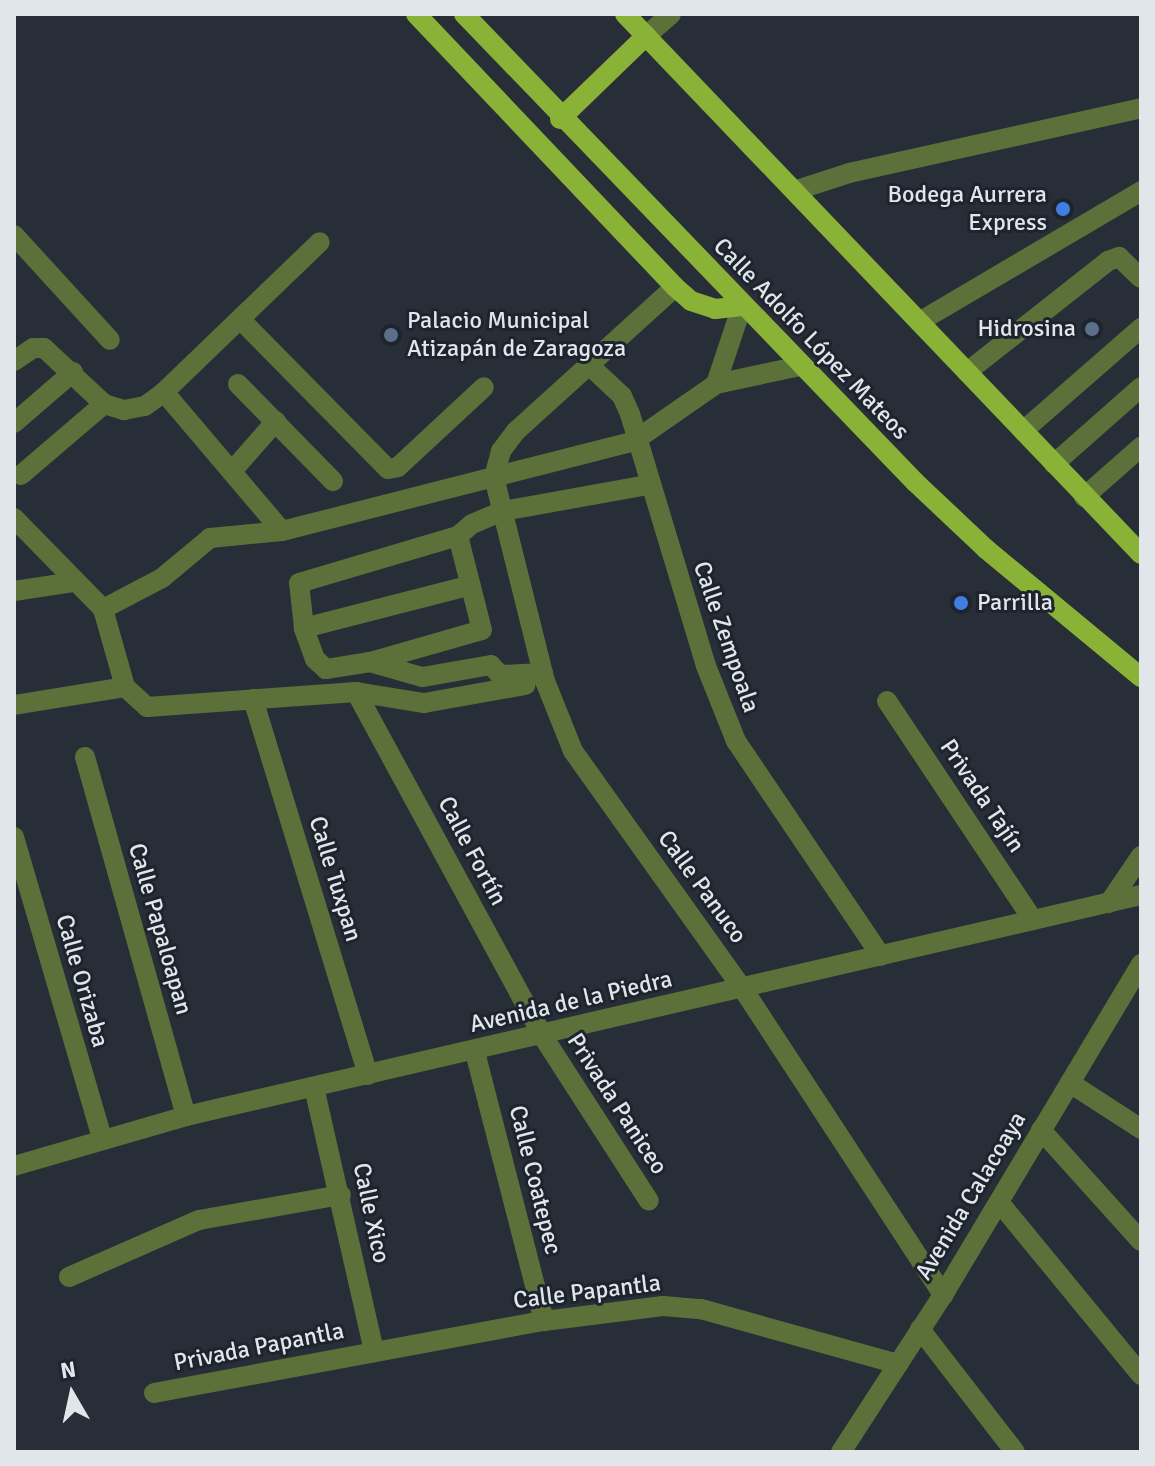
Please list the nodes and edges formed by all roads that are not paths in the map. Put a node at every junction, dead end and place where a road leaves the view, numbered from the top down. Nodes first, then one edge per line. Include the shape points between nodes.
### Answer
1 (416, 14) edge
2 (464, 14) edge
3 (625, 14) edge
4 (671, 14) edge
5 (646, 36) junction
6 (1141, 108) edge
7 (560, 119) junction
8 (797, 190) junction
9 (1141, 191) edge
10 (14, 235) edge
11 (320, 242) dead end
12 (1141, 278) edge
13 (675, 287) junction
14 (742, 306) junction
15 (240, 319) junction
16 (919, 322) junction
17 (1141, 328) edge
18 (110, 340) dead end
19 (14, 361) edge
20 (589, 365) junction
21 (800, 366) junction
22 (73, 372) junction
23 (967, 372) junction
24 (238, 384) dead end
25 (716, 384) junction
26 (484, 387) dead end
27 (1141, 387) edge
28 (164, 392) junction
29 (104, 404) junction
30 (276, 421) junction
31 (14, 423) edge
32 (1023, 431) junction
33 (634, 441) junction
34 (1141, 447) edge
35 (1054, 464) junction
36 (233, 470) junction
37 (21, 475) dead end
38 (494, 477) junction
39 (333, 481) dead end
40 (647, 485) junction
41 (1084, 497) junction
42 (503, 511) junction
43 (14, 518) edge
44 (282, 531) junction
45 (458, 536) junction
46 (1138, 546) edge
47 (74, 582) junction
48 (471, 585) junction
49 (14, 591) edge
50 (103, 609) junction
51 (304, 628) junction
52 (482, 630) junction
53 (370, 662) junction
54 (491, 665) junction
55 (544, 677) junction
56 (1140, 677) edge
57 (125, 687) junction
58 (356, 692) junction
59 (253, 699) junction
60 (887, 701) dead end
61 (14, 705) edge
62 (85, 757) dead end
63 (14, 837) edge
64 (1141, 856) edge
65 (20, 883) edge
66 (1141, 895) edge
67 (1109, 903) junction
68 (1033, 920) junction
69 (881, 956) junction
70 (1141, 964) edge
71 (743, 989) junction
72 (542, 1035) junction
73 (475, 1052) junction
74 (368, 1075) junction
75 (1070, 1083) junction
76 (314, 1087) junction
77 (186, 1116) junction
78 (1141, 1129) edge
79 (1041, 1130) junction
80 (102, 1138) junction
81 (14, 1166) edge
82 (341, 1195) junction
83 (649, 1201) dead end
84 (999, 1202) junction
85 (1141, 1241) edge
86 (69, 1277) dead end
87 (943, 1295) junction
88 (544, 1321) junction
89 (920, 1329) junction
90 (374, 1352) junction
91 (898, 1364) junction
92 (1141, 1375) edge
93 (154, 1393) dead end
94 (841, 1452) edge
95 (1015, 1452) edge

1 - 13 main road
2 - 7 main road, Calle Adolfo López Mateos
3 - 5 main road
4 - 5 street
5 - 7 main road
5 - 8 main road
6 - 8 street via 849,173
7 - 14 main road, Calle Adolfo López Mateos
8 - 16 main road
9 - 16 street
10 - 18 street
11 - 15 street
12 - 23 street via 1119,257 1108,261
13 - 14 main road via 715,309
13 - 20 street
14 - 21 main road, Calle Adolfo López Mateos
14 - 25 street
15 - 26 street via 388,469 398,467
15 - 28 street
16 - 23 main road
17 - 32 street
19 - 22 street via 33,348 44,348
20 - 33 street, Calle Zempoala via 622,396
20 - 38 street via 516,431 501,451
21 - 25 street
21 - 56 main road, Calle Adolfo López Mateos via 986,549
22 - 29 street
22 - 31 street
23 - 32 main road
24 - 30 street
25 - 33 street
27 - 35 street
28 - 29 street via 145,406 124,410
28 - 36 street
29 - 37 street
30 - 36 street
30 - 39 street
32 - 35 main road
33 - 38 street
33 - 40 street, Calle Zempoala
34 - 41 street
35 - 41 main road
36 - 44 street
38 - 42 street, Calle Panuco
38 - 44 street
40 - 42 street
40 - 69 street, Calle Zempoala via 736,741
41 - 46 main road
42 - 45 street
42 - 55 street, Calle Panuco
43 - 47 street
44 - 50 street via 210,538 162,578
45 - 48 street
45 - 51 street via 299,583
47 - 49 street
47 - 50 street
48 - 51 street
48 - 52 street
50 - 57 street
51 - 53 street via 315,659 326,669
52 - 53 street
52 - 54 street
53 - 54 street via 422,677
54 - 55 street via 500,675
55 - 58 street via 424,703
55 - 71 street, Calle Panuco via 573,751
57 - 59 street via 147,707
57 - 61 street
58 - 59 street
58 - 72 street, Calle Fortín
59 - 74 street, Calle Tuxpan
60 - 68 street, Privada Tajín
62 - 77 street, Calle Papaloapan
63 - 65 street, Calle Orizaba
64 - 67 street
65 - 80 street, Calle Orizaba
66 - 67 street, Avenida de la Piedra
67 - 68 street, Avenida de la Piedra
68 - 69 street, Avenida de la Piedra
69 - 71 street, Avenida de la Piedra
70 - 75 street, Avenida Calacoaya
71 - 72 street, Avenida de la Piedra
71 - 87 street, Calle Panuco
72 - 73 street, Avenida de la Piedra
72 - 83 street, Privada Paniceo
73 - 74 street, Avenida de la Piedra
73 - 88 street, Calle Coatepec
74 - 76 street, Avenida de la Piedra
75 - 78 street
75 - 79 street, Avenida Calacoaya
76 - 77 street, Avenida de la Piedra
76 - 82 street, Calle Xico
77 - 80 street, Avenida de la Piedra
79 - 84 street, Avenida Calacoaya
79 - 85 street
80 - 81 street, Avenida de la Piedra
82 - 86 street via 199,1220
82 - 90 street, Calle Xico
84 - 87 street, Avenida Calacoaya
84 - 92 street
87 - 89 street, Avenida Calacoaya
88 - 90 street, Calle Papantla
88 - 91 street, Calle Papantla via 663,1306 701,1309
89 - 91 street, Avenida Calacoaya
89 - 95 street
90 - 93 street, Privada Papantla
91 - 94 street, Avenida Calacoaya

